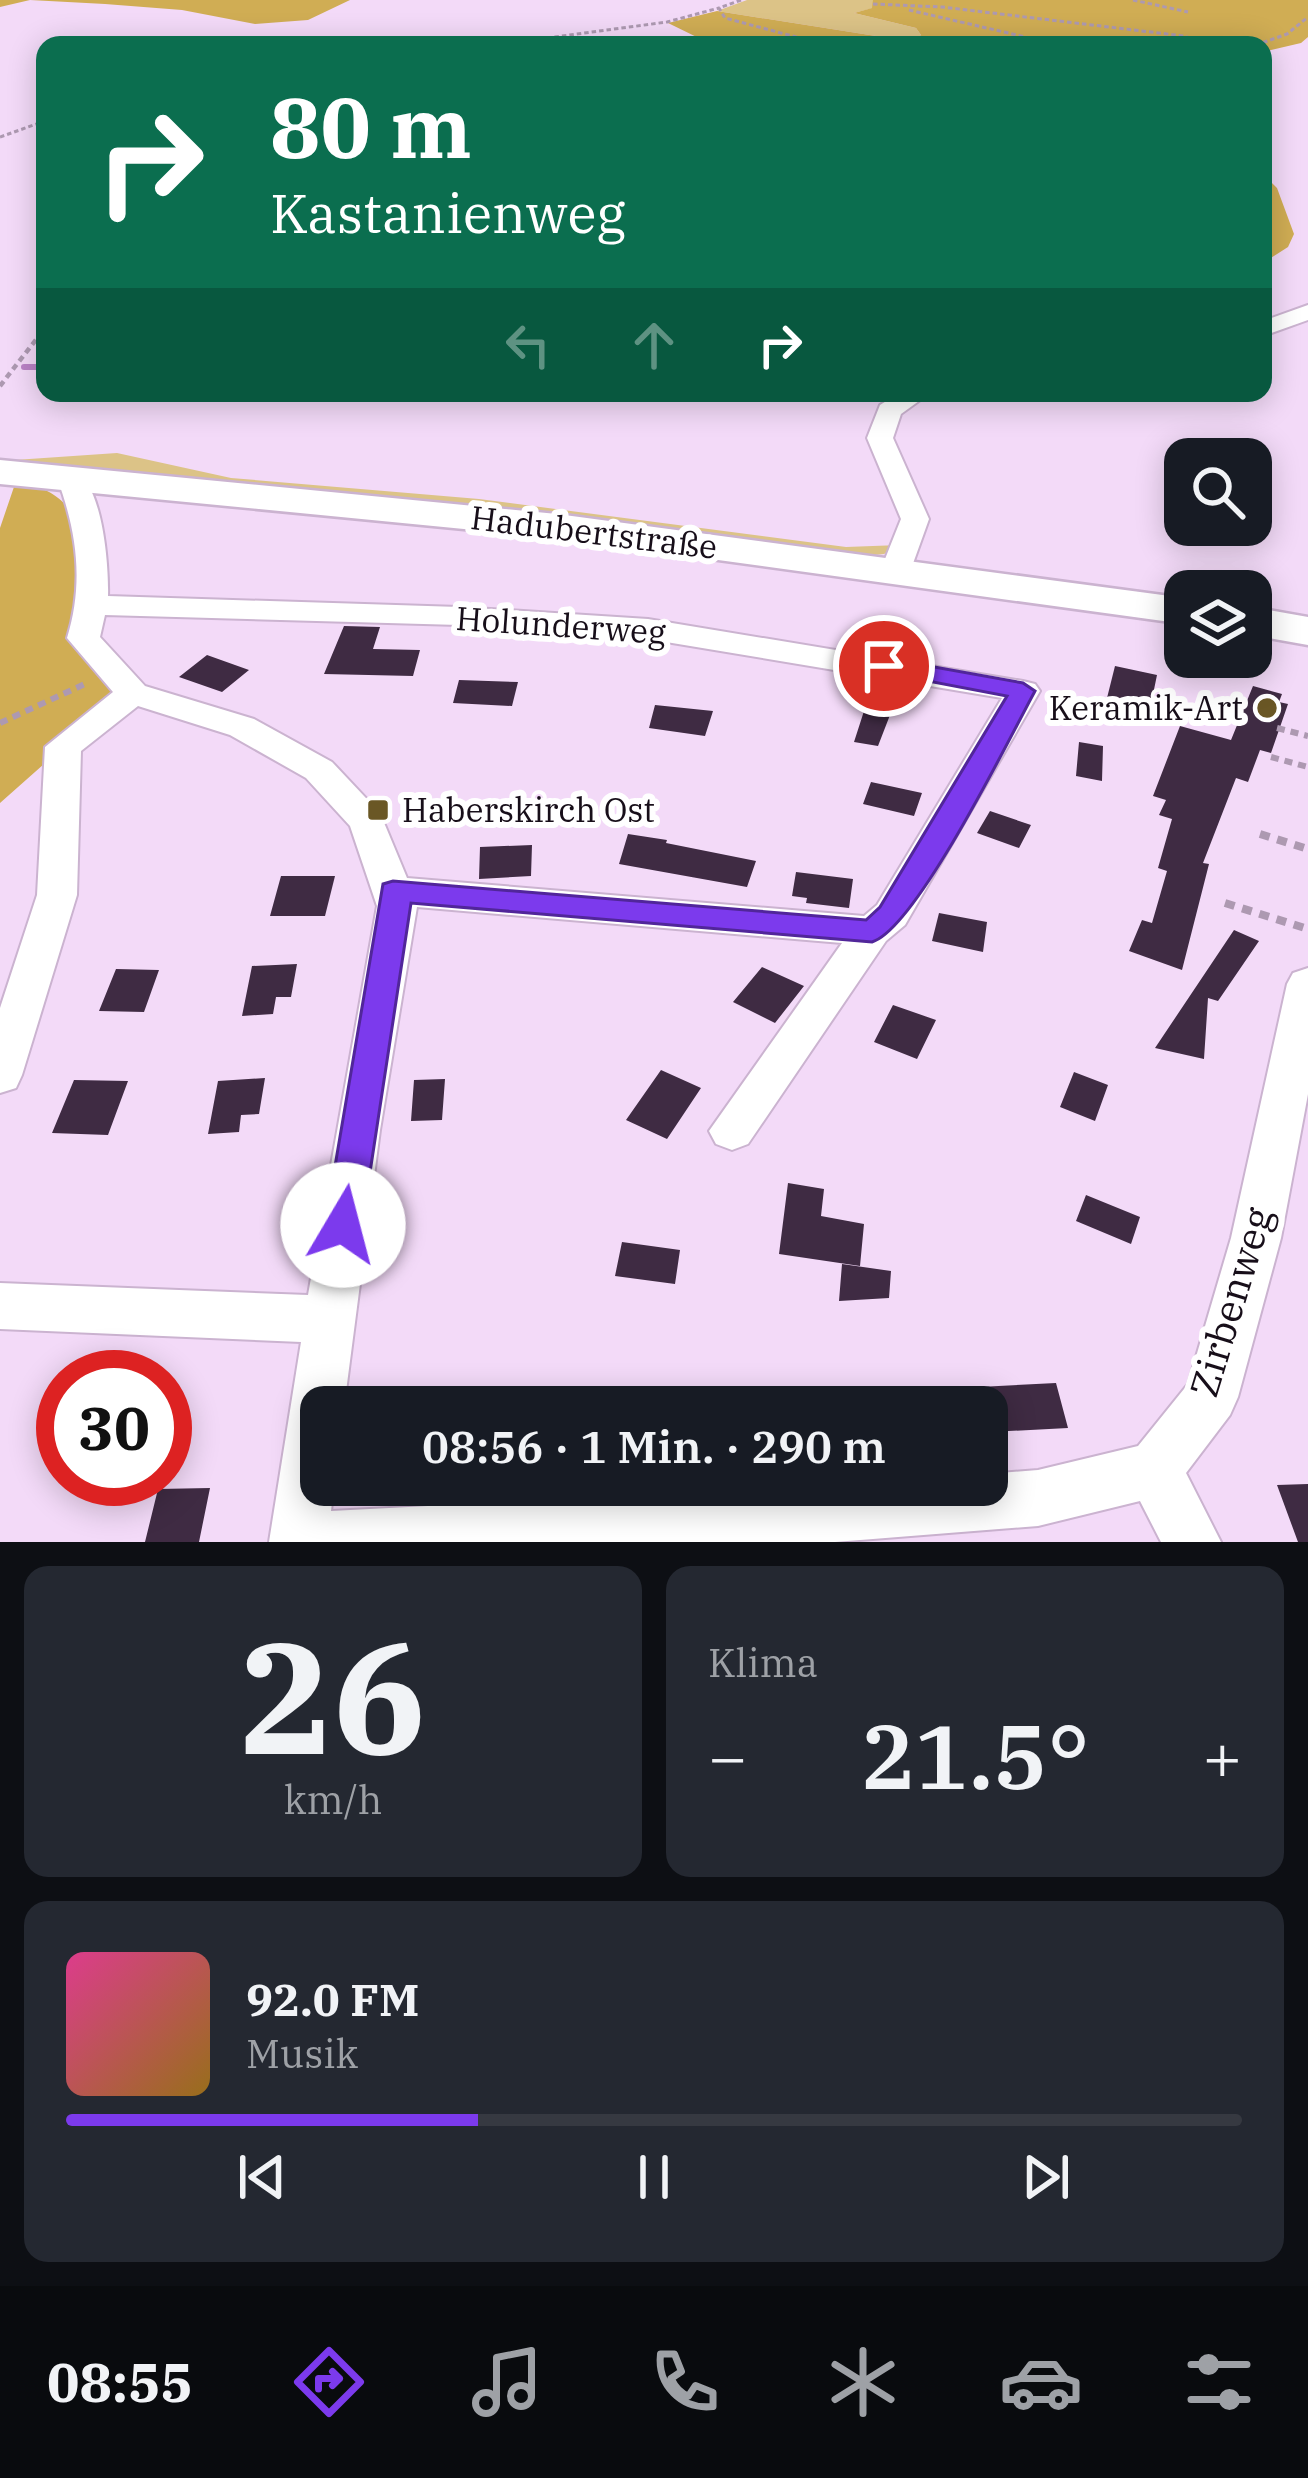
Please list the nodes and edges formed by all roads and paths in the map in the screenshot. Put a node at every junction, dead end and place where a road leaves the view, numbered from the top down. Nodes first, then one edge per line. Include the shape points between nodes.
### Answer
1 (741, 0) edge
2 (866, 0) edge
3 (1133, 0) edge
4 (873, 4) junction
5 (719, 8) junction
6 (1189, 12) dead end
7 (1308, 17) edge
8 (867, 34) dead end
9 (562, 36) edge
10 (795, 36) edge
11 (864, 36) edge
12 (1019, 36) edge
13 (1184, 36) edge
14 (1272, 39) edge
15 (36, 124) edge
16 (0, 136) edge
17 (1308, 312) edge
18 (1272, 326) edge
19 (36, 340) edge
20 (0, 386) edge
21 (902, 402) edge
22 (0, 472) edge
23 (71, 478) junction
24 (896, 568) junction
25 (95, 605) junction
26 (1164, 608) edge
27 (1272, 625) edge
28 (1308, 631) edge
29 (123, 683) junction
30 (0, 724) edge
31 (1277, 728) dead end
32 (1308, 736) edge
33 (1271, 757) dead end
34 (1308, 767) edge
35 (1260, 834) dead end
36 (1308, 849) edge
37 (393, 891) junction
38 (1226, 903) dead end
39 (1308, 929) edge
40 (872, 931) junction
41 (1308, 984) edge
42 (0, 1075) edge
43 (732, 1131) dead end
44 (0, 1306) edge
45 (330, 1320) junction
46 (1154, 1470) junction
47 (298, 1541) edge
48 (1192, 1542) edge

1 - 5 path
2 - 4 path
3 - 6 path
4 - 12 path
4 - 13 path
5 - 9 path
5 - 10 path via 725,18
7 - 14 path
8 - 11 path
15 - 16 path
17 - 18 street
19 - 20 path
21 - 24 street via 889,410 880,438 915,518
22 - 23 street, Hadubertstraße
23 - 24 street, Hadubertstraße
23 - 25 street via 88,519
24 - 26 street, Hadubertstraße
25 - 29 street via 83,638
25 - 40 street, Holunderweg via 648,628 1023,691 957,809
27 - 28 street
29 - 30 path via 49,697
29 - 37 street via 242,727 320,770 367,822
29 - 42 street via 62,747 57,895
31 - 32 path
33 - 34 path
35 - 36 path
37 - 40 street
37 - 45 street via 397,906
38 - 39 path
40 - 43 street
41 - 46 street, Zirbenweg via 1256,1238 1210,1397
44 - 45 street
45 - 47 street
46 - 47 street via 1038,1498
46 - 48 street

